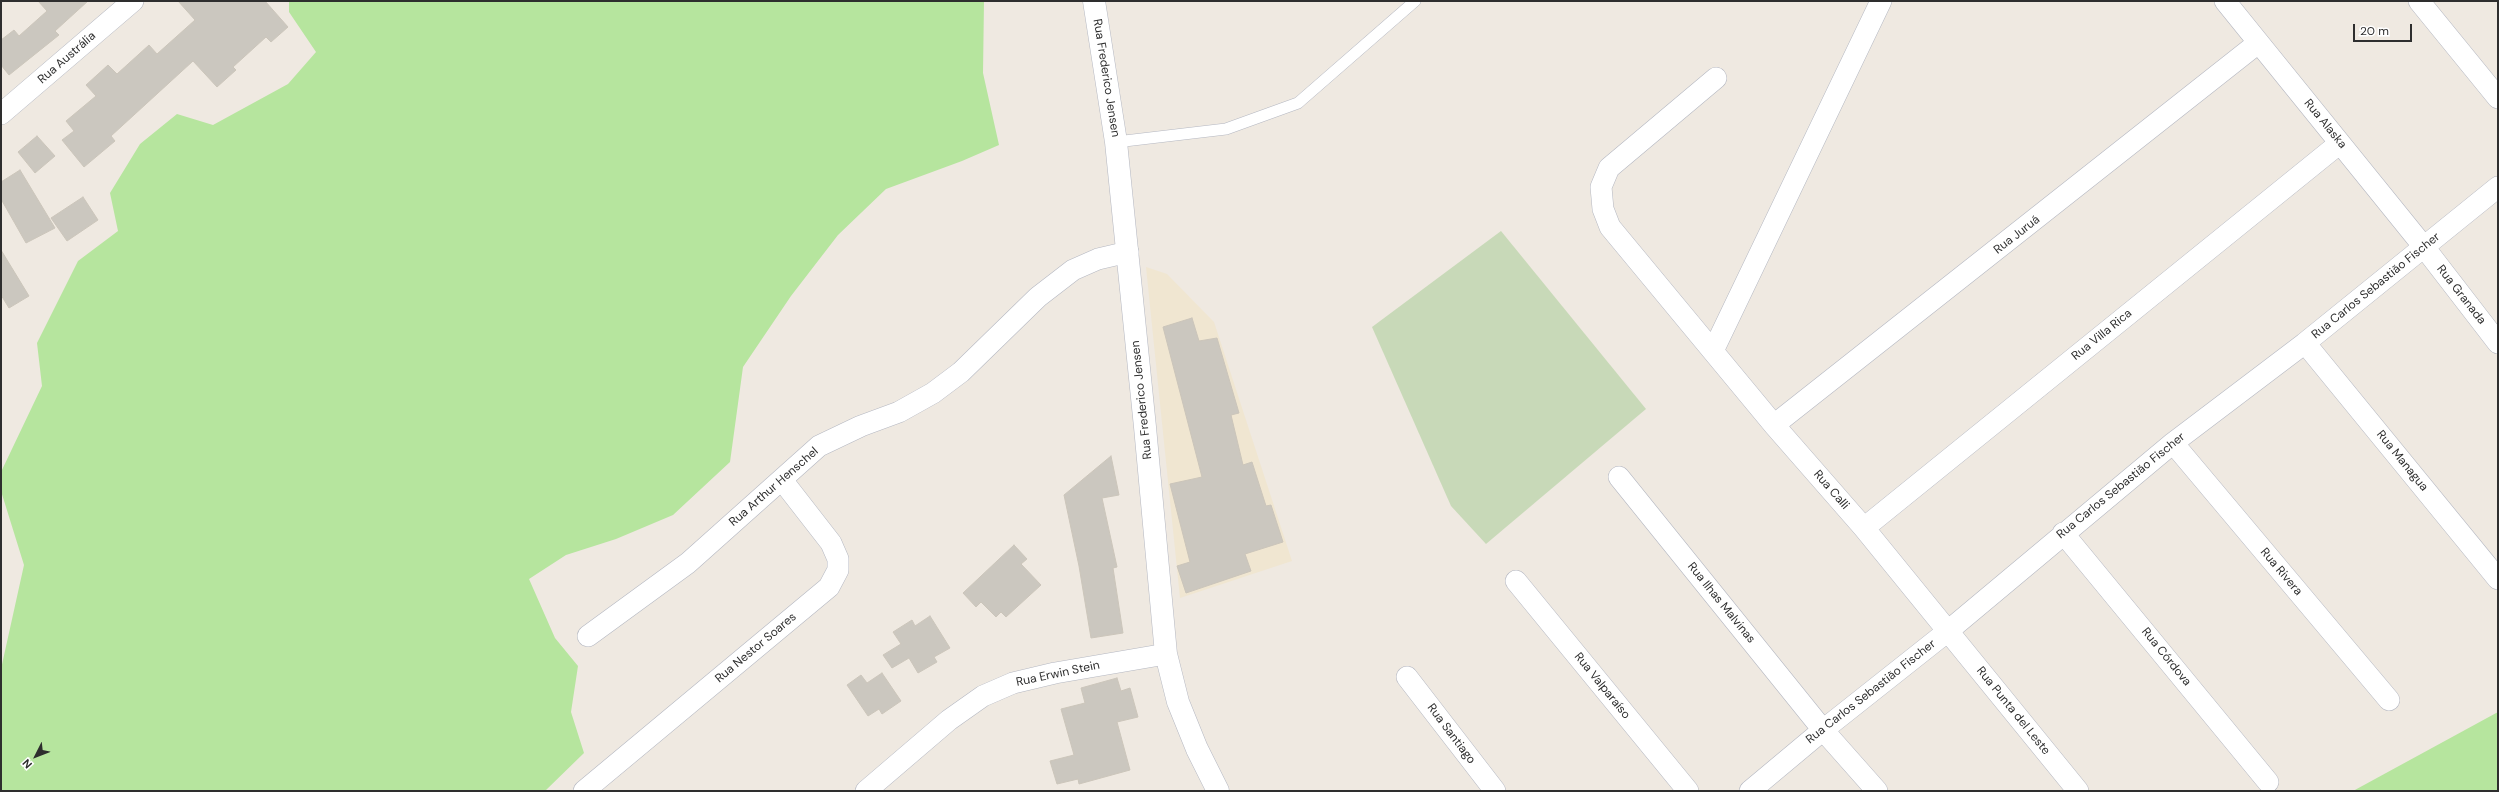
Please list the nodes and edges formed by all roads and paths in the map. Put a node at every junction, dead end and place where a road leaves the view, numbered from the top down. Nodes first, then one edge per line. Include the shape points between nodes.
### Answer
1 (133, 1) edge
2 (1094, 1) edge
3 (1415, 1) edge
4 (1881, 1) edge
5 (2224, 1) edge
6 (2419, 1) edge
7 (2258, 43) junction
8 (1716, 78) dead end
9 (2498, 98) edge
10 (1, 114) edge
11 (1116, 142) junction
12 (2340, 143) junction
13 (2498, 187) edge
14 (2424, 247) junction
15 (1128, 252) junction
16 (2498, 342) edge
17 (2305, 343) junction
18 (1713, 351) junction
19 (1774, 425) junction
20 (2173, 443) junction
21 (1619, 477) dead end
22 (782, 480) junction
23 (1864, 528) junction
24 (2064, 533) junction
25 (2498, 579) edge
26 (1516, 581) dead end
27 (1948, 631) junction
28 (588, 636) dead end
29 (1166, 654) junction
30 (1407, 677) dead end
31 (2389, 700) dead end
32 (1823, 730) junction
33 (2268, 782) dead end
34 (584, 791) edge
35 (866, 791) edge
36 (1218, 791) edge
37 (1495, 791) edge
38 (1688, 791) edge
39 (1750, 791) edge
40 (1877, 791) edge
41 (2078, 791) edge

1 - 10 street, Rua Austrália
2 - 11 main road, Rua Frederico Jensen
3 - 11 lane via 1298,103 1226,129
4 - 18 street
5 - 7 street, Rua Alaska
6 - 9 street
7 - 12 street, Rua Alaska
7 - 19 street, Rua Juruá
8 - 18 street, Rua Calli via 1609,168 1601,187 1602,209 1610,226
11 - 15 main road, Rua Frederico Jensen
12 - 14 street, Rua Alaska
12 - 23 street, Rua Villa Rica
13 - 14 street, Rua Carlos Sebastião Fischer
14 - 16 street, Rua Granada
14 - 17 street, Rua Carlos Sebastião Fischer
15 - 22 street, Rua Arthur Henschel via 1098,259 1072,270 1038,297 961,372 934,393 899,412 819,446
15 - 29 main road, Rua Frederico Jensen
17 - 20 street, Rua Carlos Sebastião Fischer
17 - 25 street, Rua Managua
18 - 19 street, Rua Calli
19 - 23 street, Rua Calli
20 - 24 street, Rua Carlos Sebastião Fischer
20 - 31 street, Rua Rivera
21 - 32 street, Rua Ilhas Malvinas
22 - 28 street, Rua Arthur Henschel via 688,563
22 - 34 street, Rua Nestor Soares via 834,548 838,570 829,587
23 - 27 street, Rua Calli
24 - 27 street, Rua Carlos Sebastião Fischer
24 - 33 street, Rua Córdova
26 - 38 street, Rua Valparaíso
27 - 32 street, Rua Carlos Sebastião Fischer
27 - 41 street, Rua Punta del Leste
29 - 35 street, Rua Erwin Stein via 1055,673 1013,683 983,696 950,720
29 - 36 main road, Rua Frederico Jensen via 1178,702
30 - 37 street, Rua Santiago
32 - 39 street, Rua Carlos Sebastião Fischer
32 - 40 street, Rua Ilhas Malvinas

